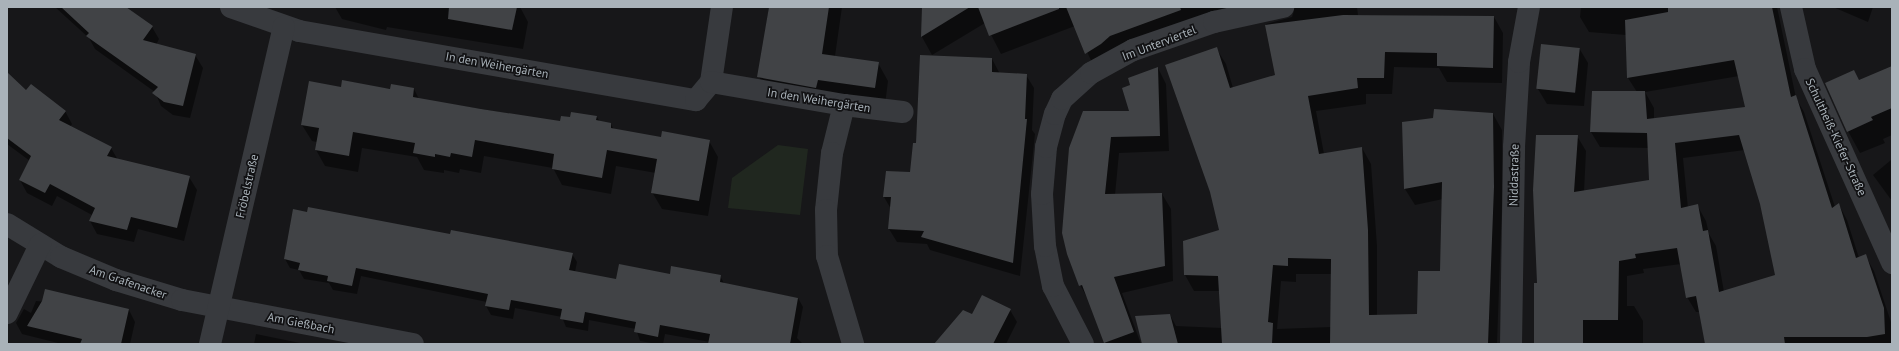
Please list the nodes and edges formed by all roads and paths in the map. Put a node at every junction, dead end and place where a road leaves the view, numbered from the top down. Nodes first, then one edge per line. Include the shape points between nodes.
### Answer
1 (231, 7) edge
2 (722, 7) edge
3 (1283, 7) edge
4 (1529, 7) edge
5 (1791, 7) edge
6 (291, 29) junction
7 (711, 82) junction
8 (844, 105) junction
9 (903, 112) dead end
10 (7, 224) edge
11 (40, 245) junction
12 (1892, 263) edge
13 (219, 307) junction
14 (7, 313) edge
15 (383, 342) edge
16 (210, 344) edge
17 (413, 344) edge
18 (853, 344) edge
19 (1082, 344) edge
20 (1511, 344) edge

1 - 6 street, In den Weihergärten
2 - 7 street
3 - 19 street, Im Unterviertel via 1214,22 1133,50 1092,73 1062,99 1046,147 1042,194 1045,246 1053,286
4 - 20 street, Niddastraße via 1519,62 1514,147
5 - 12 street, Schultheiß-Kiefer-Straße via 1805,69
6 - 7 street, In den Weihergärten via 696,100
6 - 13 street, Fröbelstraße
7 - 8 street, In den Weihergärten
8 - 9 street, In den Weihergärten
8 - 18 street via 832,154 826,210 827,256
10 - 11 street, Am Grafenacker
11 - 13 street, Am Grafenacker via 116,280 182,300
11 - 14 street
13 - 15 street, Am Gießbach
13 - 16 street, Fröbelstraße
15 - 17 street, Am Gießbach

